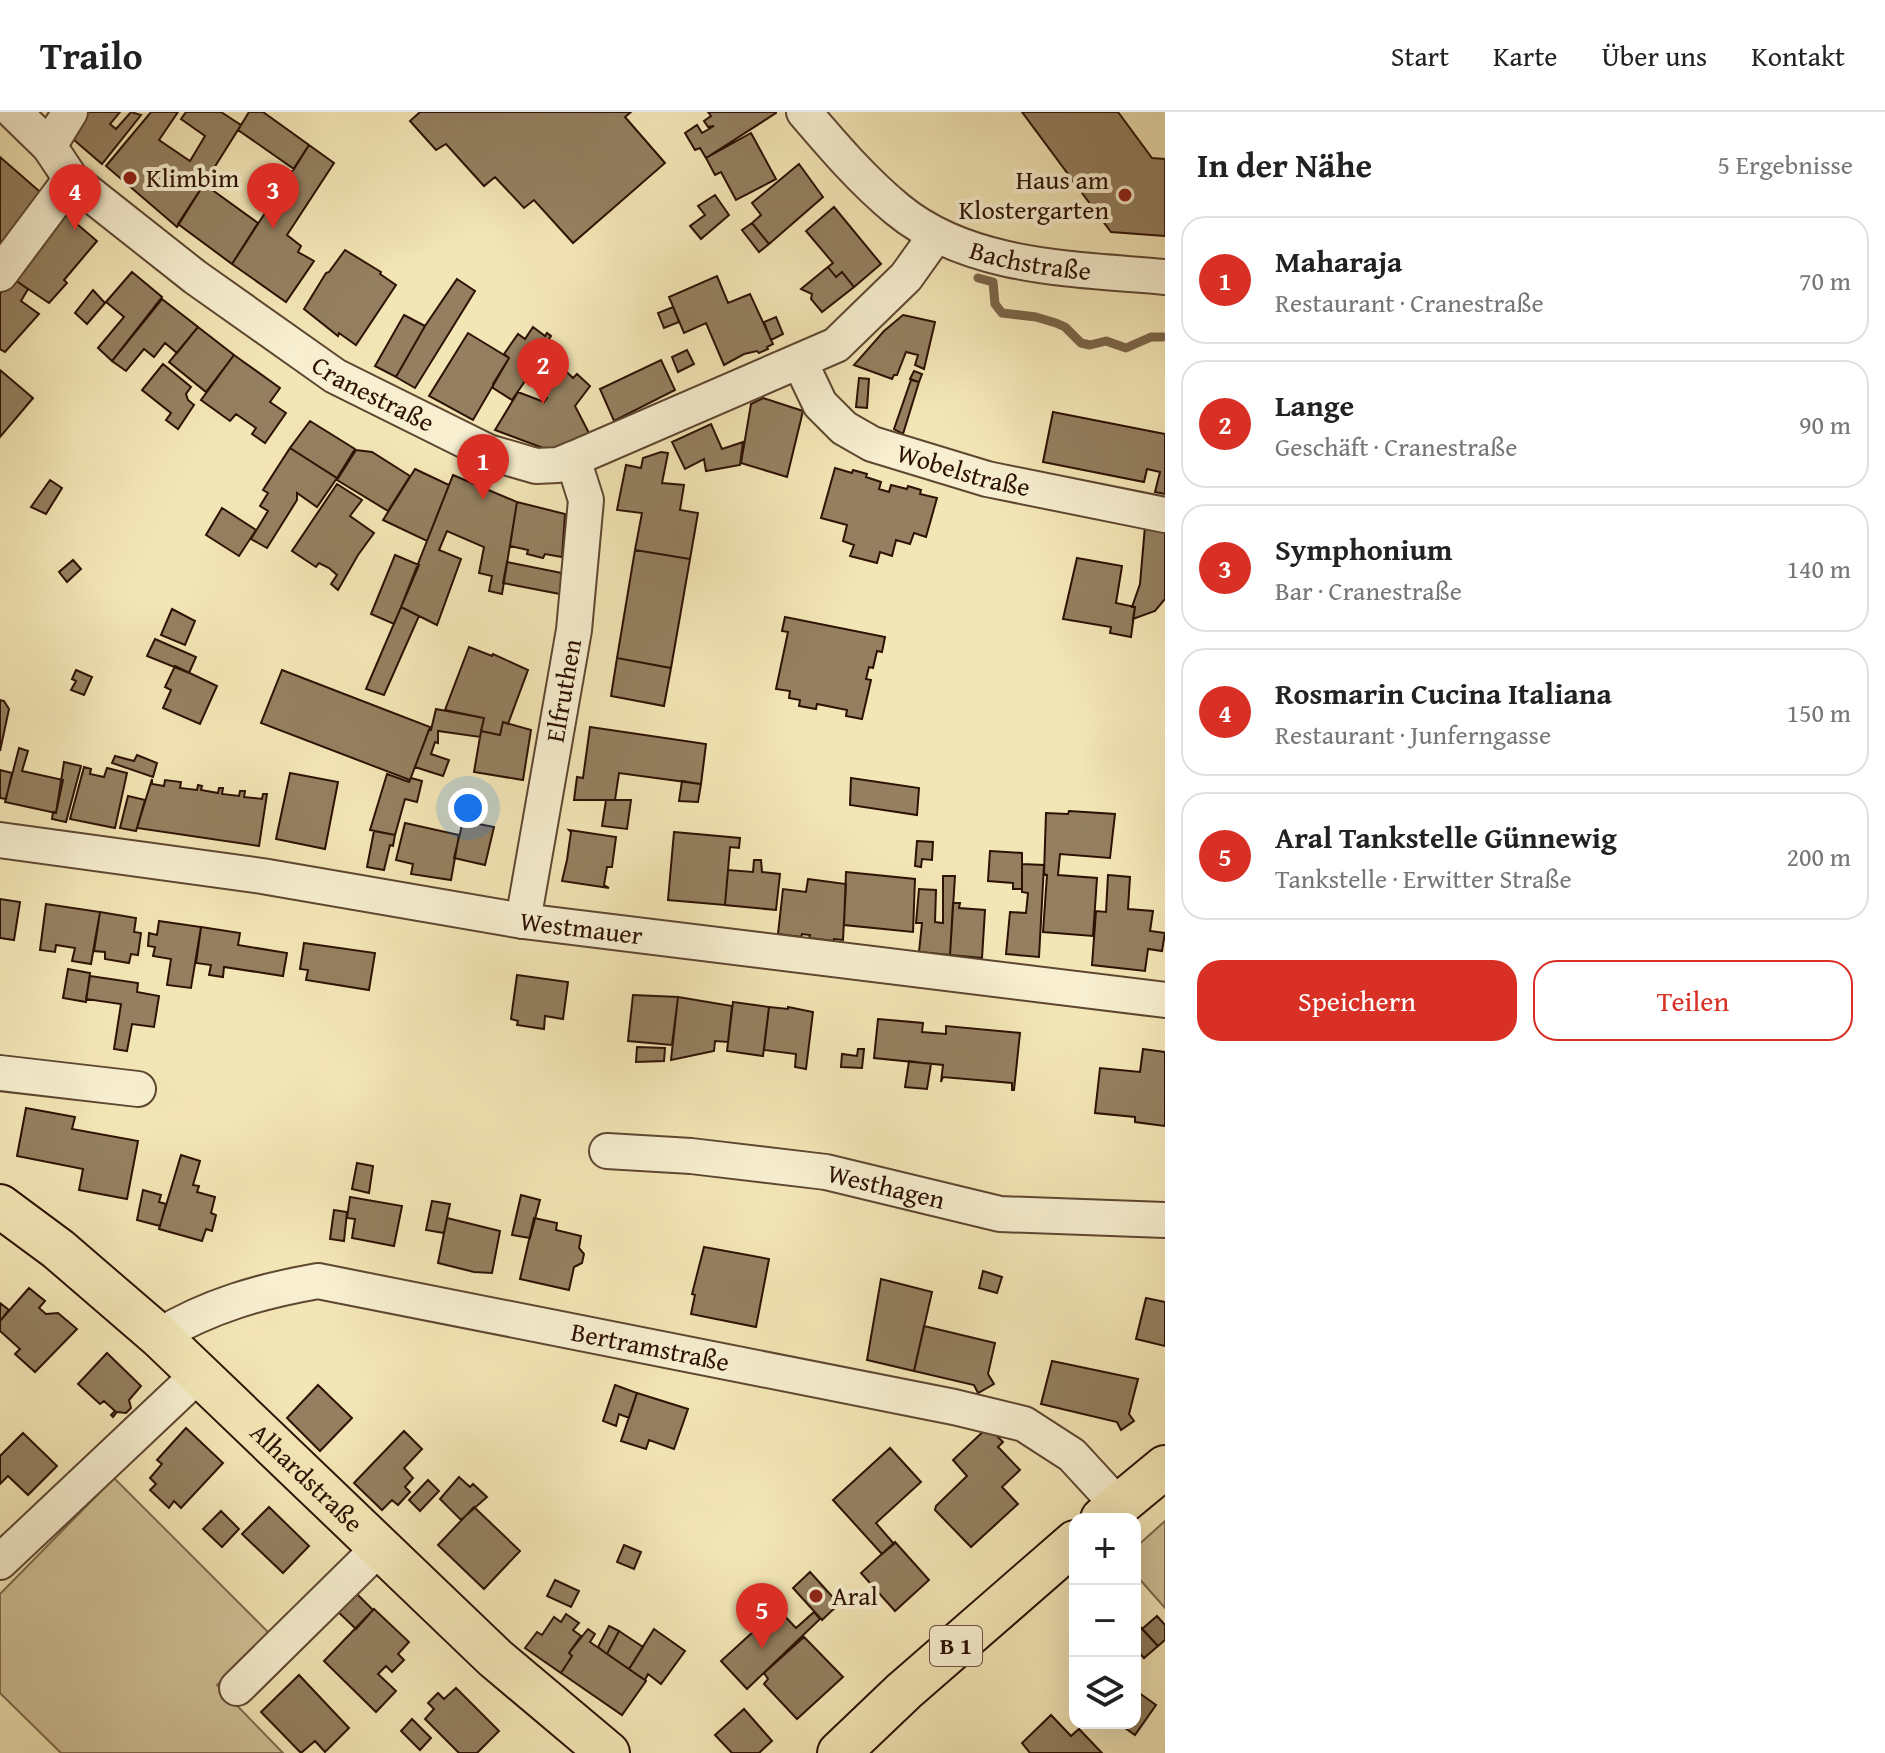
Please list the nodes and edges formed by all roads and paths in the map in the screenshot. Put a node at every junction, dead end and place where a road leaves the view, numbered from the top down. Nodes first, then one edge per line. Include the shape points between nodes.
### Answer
1 (14, 112) edge
2 (70, 112) edge
3 (804, 112) edge
4 (49, 146) junction
5 (71, 179) junction
6 (936, 235) junction
7 (0, 274) edge
8 (1165, 277) edge
9 (800, 362) junction
10 (573, 459) junction
11 (1165, 515) edge
12 (0, 840) edge
13 (523, 921) junction
14 (1165, 1000) edge
15 (0, 1073) edge
16 (138, 1089) dead end
17 (607, 1151) dead end
18 (0, 1206) edge
19 (1165, 1220) edge
20 (159, 1336) junction
21 (198, 1375) junction
22 (1165, 1467) edge
23 (1110, 1512) edge
24 (380, 1547) junction
25 (1069, 1547) edge
26 (0, 1562) edge
27 (237, 1688) dead end
28 (608, 1753) edge
29 (839, 1753) edge

1 - 4 street, Cranestraße
2 - 4 street
3 - 6 street, Bachstraße via 847,164 898,211
4 - 5 street, Cranestraße
5 - 7 street
5 - 10 street, Cranestraße via 195,277 335,376 488,452 536,466
6 - 8 street, Bachstraße via 990,254 1056,267
6 - 9 street, Cranestraße via 870,314 836,345
9 - 10 street, Cranestraße
9 - 11 street, Wobelstraße via 820,404 844,428 872,444 987,479
10 - 13 street, Elfruthen via 586,500 574,630
12 - 13 street, Westmauer via 262,876
13 - 14 street, Westmauer
15 - 16 street
17 - 19 street, Westhagen via 826,1172 1000,1214
18 - 20 main road, Alhardstraße
20 - 21 main road, Alhardstraße
20 - 23 street, Bertramstraße via 190,1317 264,1291 318,1281 1024,1424 1072,1455
21 - 24 main road, Alhardstraße
21 - 26 street
22 - 23 main road
24 - 27 street
24 - 28 main road, Alhardstraße via 495,1658
25 - 29 main road, B 1

